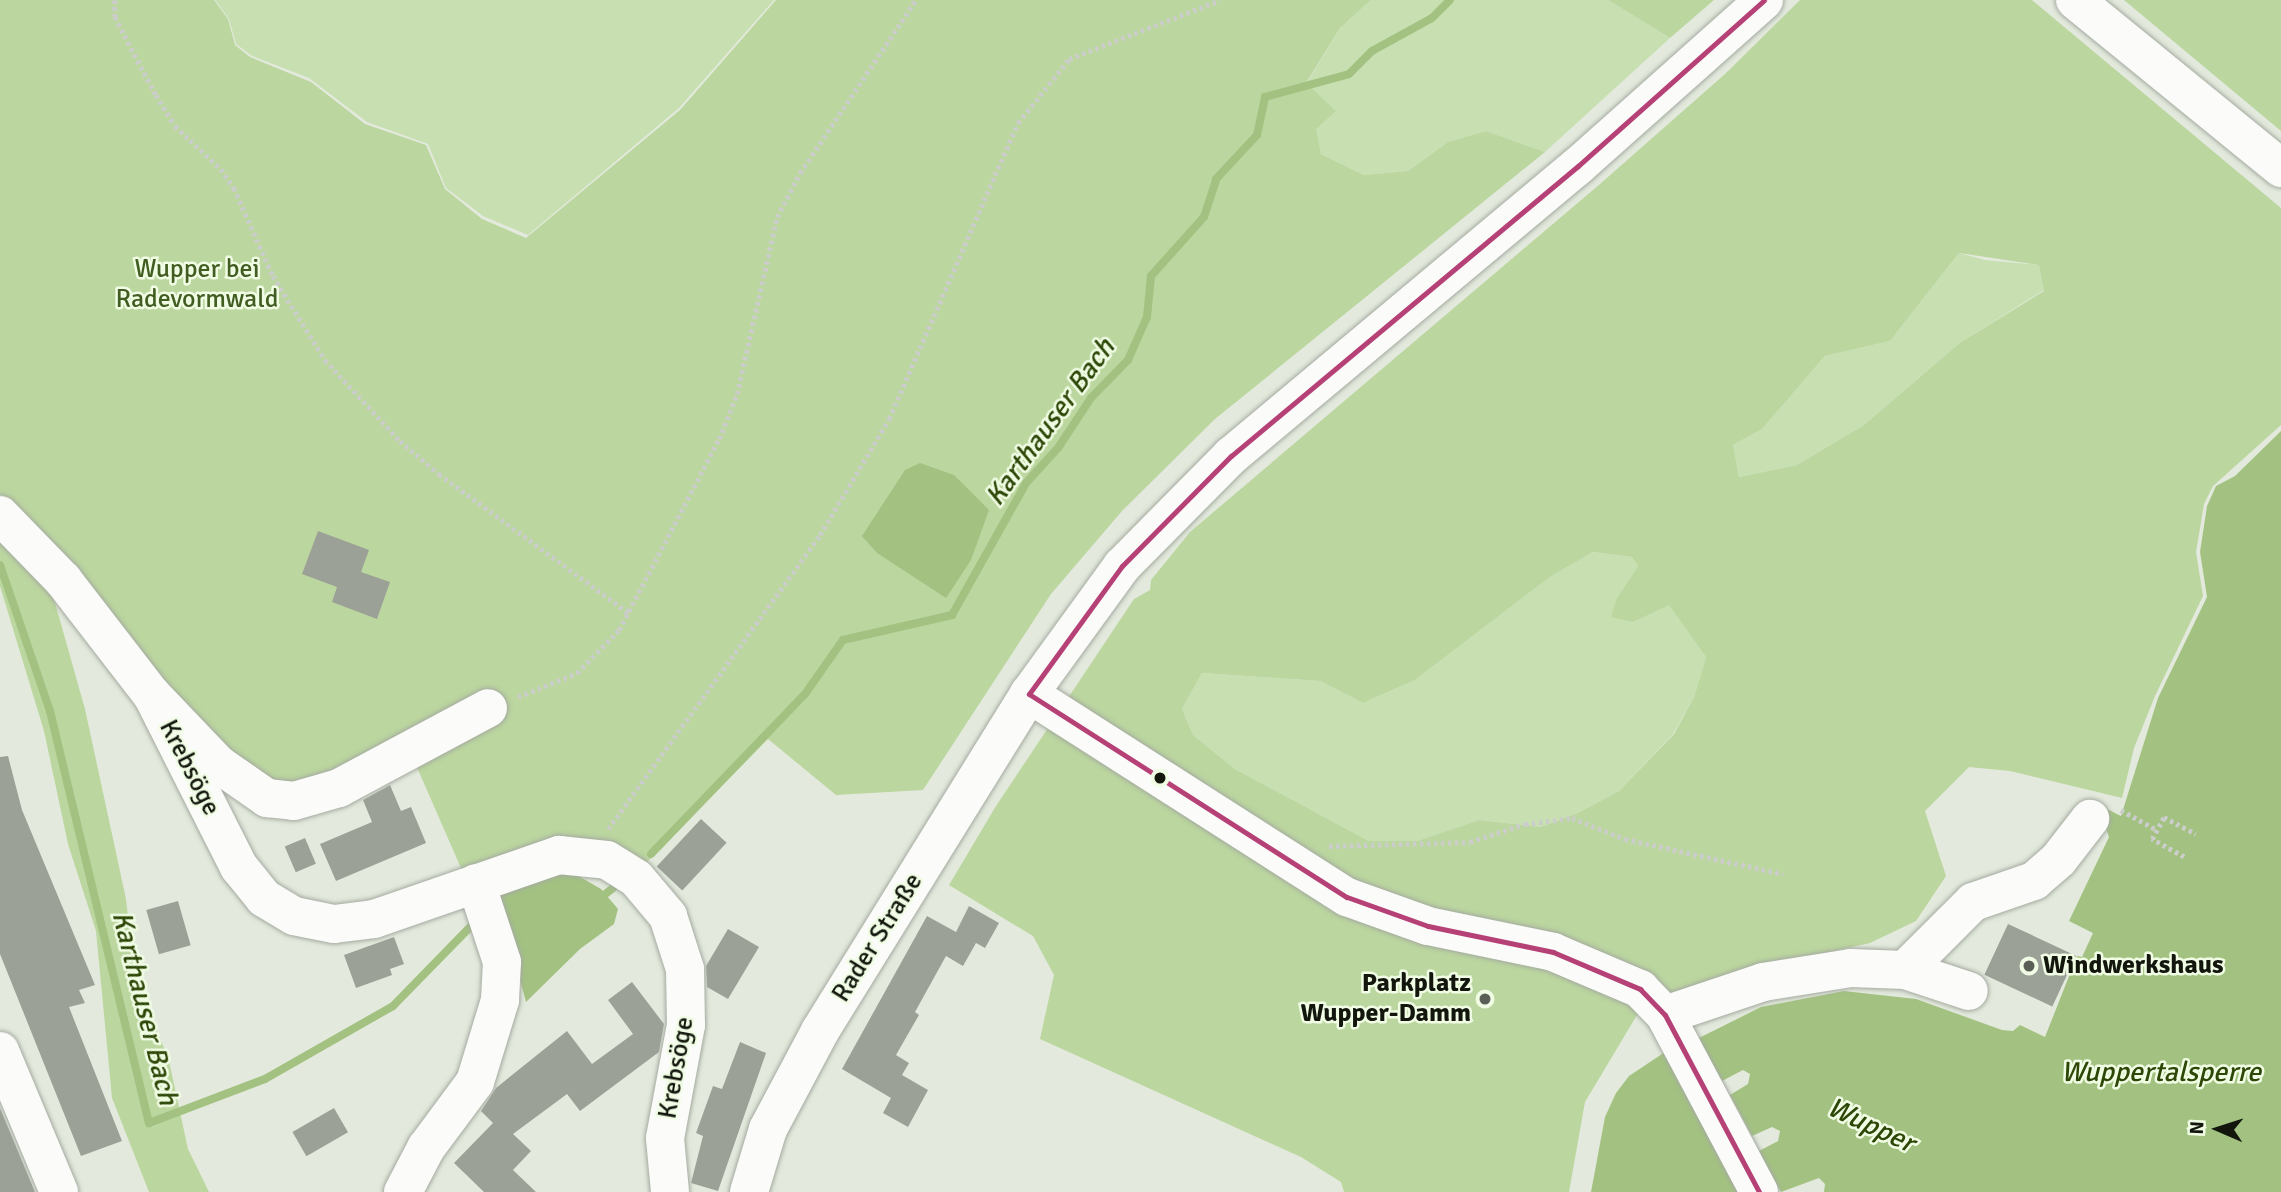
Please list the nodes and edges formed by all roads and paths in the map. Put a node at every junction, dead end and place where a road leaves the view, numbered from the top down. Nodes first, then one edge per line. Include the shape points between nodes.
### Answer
1 (115, 0) edge
2 (916, 0) edge
3 (1220, 0) edge
4 (1765, 0) edge
5 (2075, 0) edge
6 (2281, 168) edge
7 (0, 515) edge
8 (629, 613) junction
9 (1030, 694) junction
10 (152, 695) junction
11 (488, 708) joint
12 (2107, 815) joint
13 (2157, 830) junction
14 (2196, 834) dead end
15 (1318, 845) dead end
16 (589, 856) junction
17 (2184, 857) dead end
18 (1783, 874) dead end
19 (476, 883) junction
20 (1905, 970) junction
21 (1969, 991) dead end
22 (1665, 1015) junction
23 (0, 1051) edge
24 (59, 1192) edge
25 (403, 1192) edge
26 (670, 1192) edge
27 (749, 1192) edge
28 (1759, 1192) edge

1 - 8 path via 115,17 156,95 175,126 221,169 234,188 274,276 325,360 400,441 439,474
2 - 8 path via 800,173 777,216 737,394 719,439
3 - 16 path via 1069,59 1018,123 889,419 820,535
4 - 9 street, Rader Straße via 1578,166 1231,456 1122,566
5 - 6 street
7 - 10 street, Krebsöge via 64,580
8 - 11 path via 594,660 577,673
9 - 22 street via 1346,897 1428,926 1553,952 1640,989
9 - 27 street, Rader Straße via 793,1079 760,1150
10 - 11 street, Krebsöge via 243,783 267,798 294,801 339,788
10 - 19 street, Krebsöge via 239,867 277,908 315,923 351,924
12 - 13 path
12 - 20 street via 2034,881 1973,902
13 - 14 path via 2164,817
13 - 17 path via 2152,839
15 - 18 path via 1351,849 1470,842 1525,824 1572,818 1625,839
16 - 19 street, Krebsöge via 542,859
16 - 26 street, Krebsöge via 618,864 645,887 668,916 683,957 686,1024 665,1138
19 - 25 street via 502,962 500,1000 475,1082 426,1148
20 - 21 street
20 - 22 street via 1851,968 1807,973
22 - 28 street
23 - 24 street

